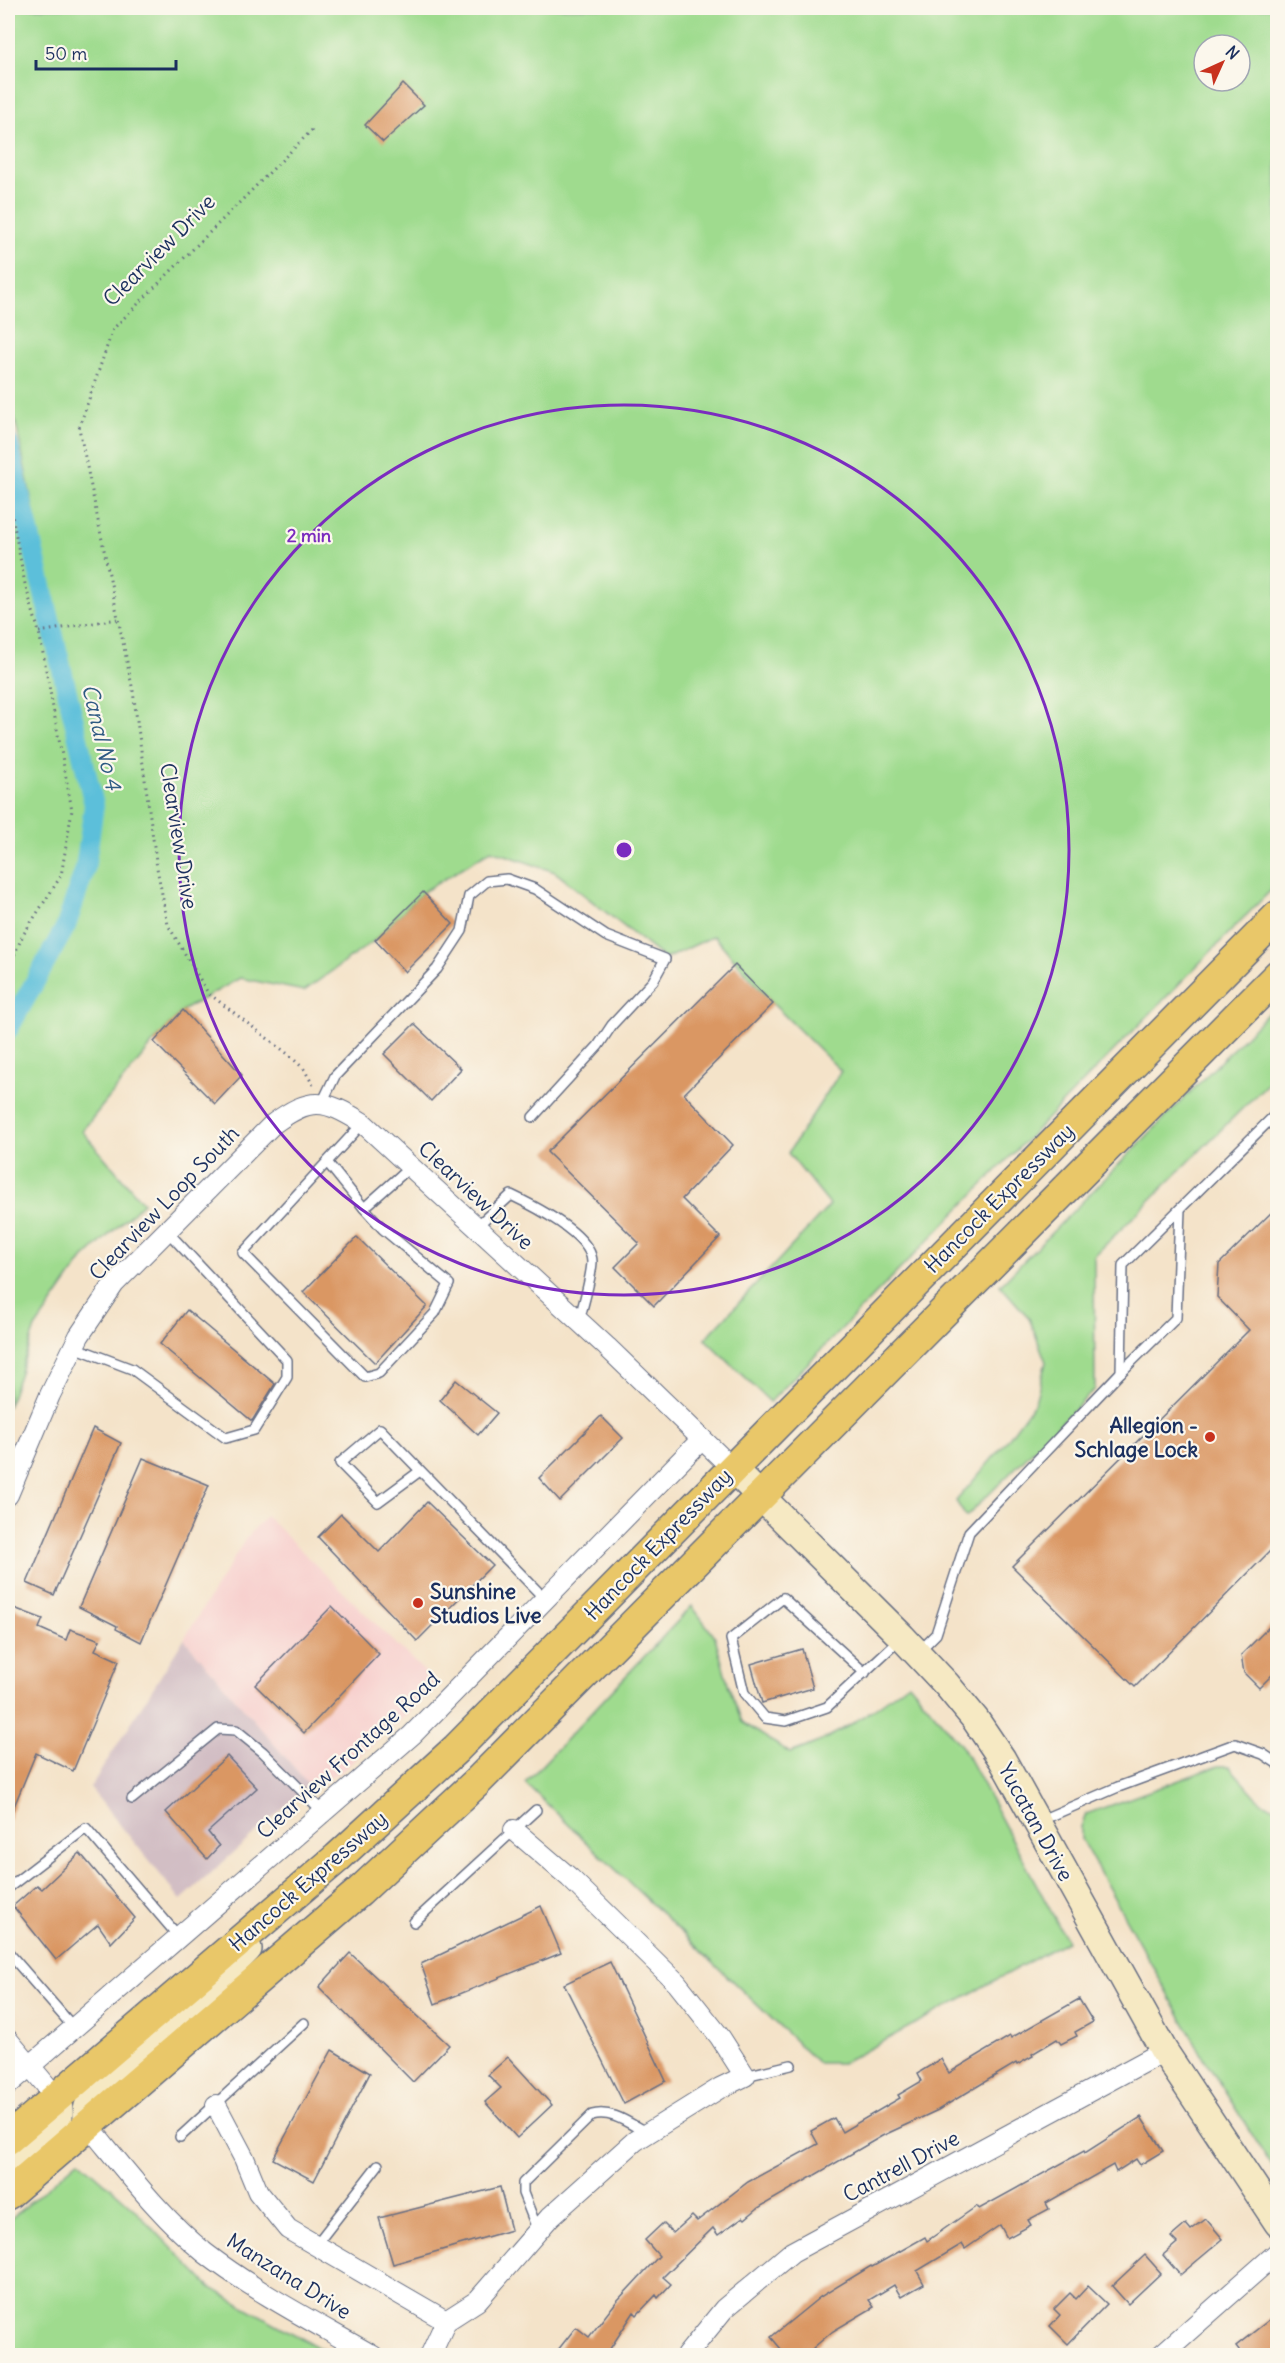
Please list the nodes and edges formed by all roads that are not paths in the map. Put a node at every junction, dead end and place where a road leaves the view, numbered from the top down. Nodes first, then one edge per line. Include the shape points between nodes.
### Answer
1 (1278, 916) edge
2 (1278, 975) edge
3 (322, 1103) junction
4 (1278, 1112) edge
5 (533, 1117) dead end
6 (363, 1123) junction
7 (327, 1162) junction
8 (410, 1167) junction
9 (363, 1208) junction
10 (1180, 1209) junction
11 (476, 1227) junction
12 (167, 1231) junction
13 (579, 1322) junction
14 (74, 1347) junction
15 (1121, 1372) junction
16 (702, 1439) junction
17 (732, 1468) junction
18 (420, 1470) junction
19 (8, 1495) edge
20 (762, 1497) junction
21 (545, 1599) junction
22 (909, 1645) junction
23 (865, 1673) junction
24 (1278, 1764) edge
25 (132, 1799) dead end
26 (536, 1810) dead end
27 (323, 1812) junction
28 (1036, 1821) junction
29 (514, 1830) junction
30 (8, 1888) edge
31 (289, 1899) junction
32 (414, 1922) dead end
33 (179, 1937) junction
34 (8, 1952) edge
35 (304, 2023) dead end
36 (74, 2028) junction
37 (8, 2040) edge
38 (1164, 2051) junction
39 (791, 2065) dead end
40 (30, 2066) junction
41 (745, 2076) junction
42 (8, 2085) edge
43 (56, 2097) junction
44 (216, 2105) junction
45 (88, 2125) junction
46 (648, 2133) junction
47 (180, 2137) dead end
48 (8, 2139) edge
49 (378, 2165) dead end
50 (8, 2171) edge
51 (8, 2194) edge
52 (1278, 2223) edge
53 (538, 2231) junction
54 (316, 2244) junction
55 (1278, 2252) edge
56 (446, 2321) junction
57 (373, 2355) edge
58 (430, 2355) edge
59 (686, 2355) edge
60 (1160, 2355) edge

1 - 17 main road, Hancock Expressway
2 - 20 main road, Hancock Expressway
3 - 5 lane via 335,1076 437,969 462,931 469,896 487,881 507,879 536,889 606,936 665,959 653,981
3 - 6 street, Clearview Drive via 338,1107
3 - 12 street, Clearview Loop South via 306,1105 273,1124
4 - 10 lane
6 - 7 lane
6 - 8 street, Clearview Drive
7 - 9 lane
7 - 9 lane via 243,1253 365,1377 379,1373 435,1313 449,1284
8 - 9 lane
8 - 11 street, Clearview Drive
10 - 15 lane via 1176,1318
10 - 15 lane via 1123,1265
11 - 13 street, Clearview Drive
11 - 13 lane via 511,1195 543,1210 582,1242 592,1260
12 - 14 street, Clearview Loop South via 114,1284
12 - 14 lane via 287,1360 287,1377 254,1430 226,1438 132,1369
13 - 16 street, Clearview Drive
14 - 19 street, Clearview Loop South
15 - 22 lane via 969,1532 936,1634
16 - 17 street, Clearview Drive
16 - 21 street, Clearview Frontage Road
17 - 20 street, Yucatan Drive
17 - 31 main road, Hancock Expressway via 456,1749
18 - 18 lane via 380,1429 340,1463 378,1502
18 - 21 lane
20 - 22 street, Yucatan Drive
20 - 45 main road, Hancock Expressway via 437,1820
21 - 27 street, Clearview Frontage Road via 412,1735
22 - 23 lane
22 - 28 street, Yucatan Drive via 975,1719
23 - 23 lane via 827,1707 786,1721 765,1718 744,1693 731,1639 783,1598
24 - 28 lane via 1235,1744
25 - 27 lane via 218,1729 236,1730
26 - 29 lane
27 - 33 street, Clearview Frontage Road
28 - 38 street, Yucatan Drive
29 - 32 lane
29 - 41 street via 570,1878 677,1983
30 - 33 lane via 86,1828
31 - 43 main road, Hancock Expressway
31 - 45 street via 254,1943 199,2000 87,2104
33 - 36 street, Clearview Frontage Road
34 - 36 lane
35 - 44 lane
36 - 40 street, Clearview Frontage Road
37 - 40 street
38 - 52 street, Yucatan Drive
38 - 59 street, Cantrell Drive via 792,2252 724,2309
39 - 41 lane
40 - 42 street, Clearview Frontage Road
40 - 43 street
41 - 46 street
43 - 48 main road, Hancock Expressway
43 - 50 street via 60,2109 51,2130
44 - 47 lane
44 - 54 street via 258,2192 288,2229
45 - 51 main road, Hancock Expressway
45 - 57 street, Manzana Drive via 150,2199 204,2252 253,2286
46 - 53 street
46 - 53 lane via 602,2112 592,2115 523,2184
49 - 54 lane
53 - 56 street via 477,2301
54 - 56 street
55 - 60 street
56 - 58 street

